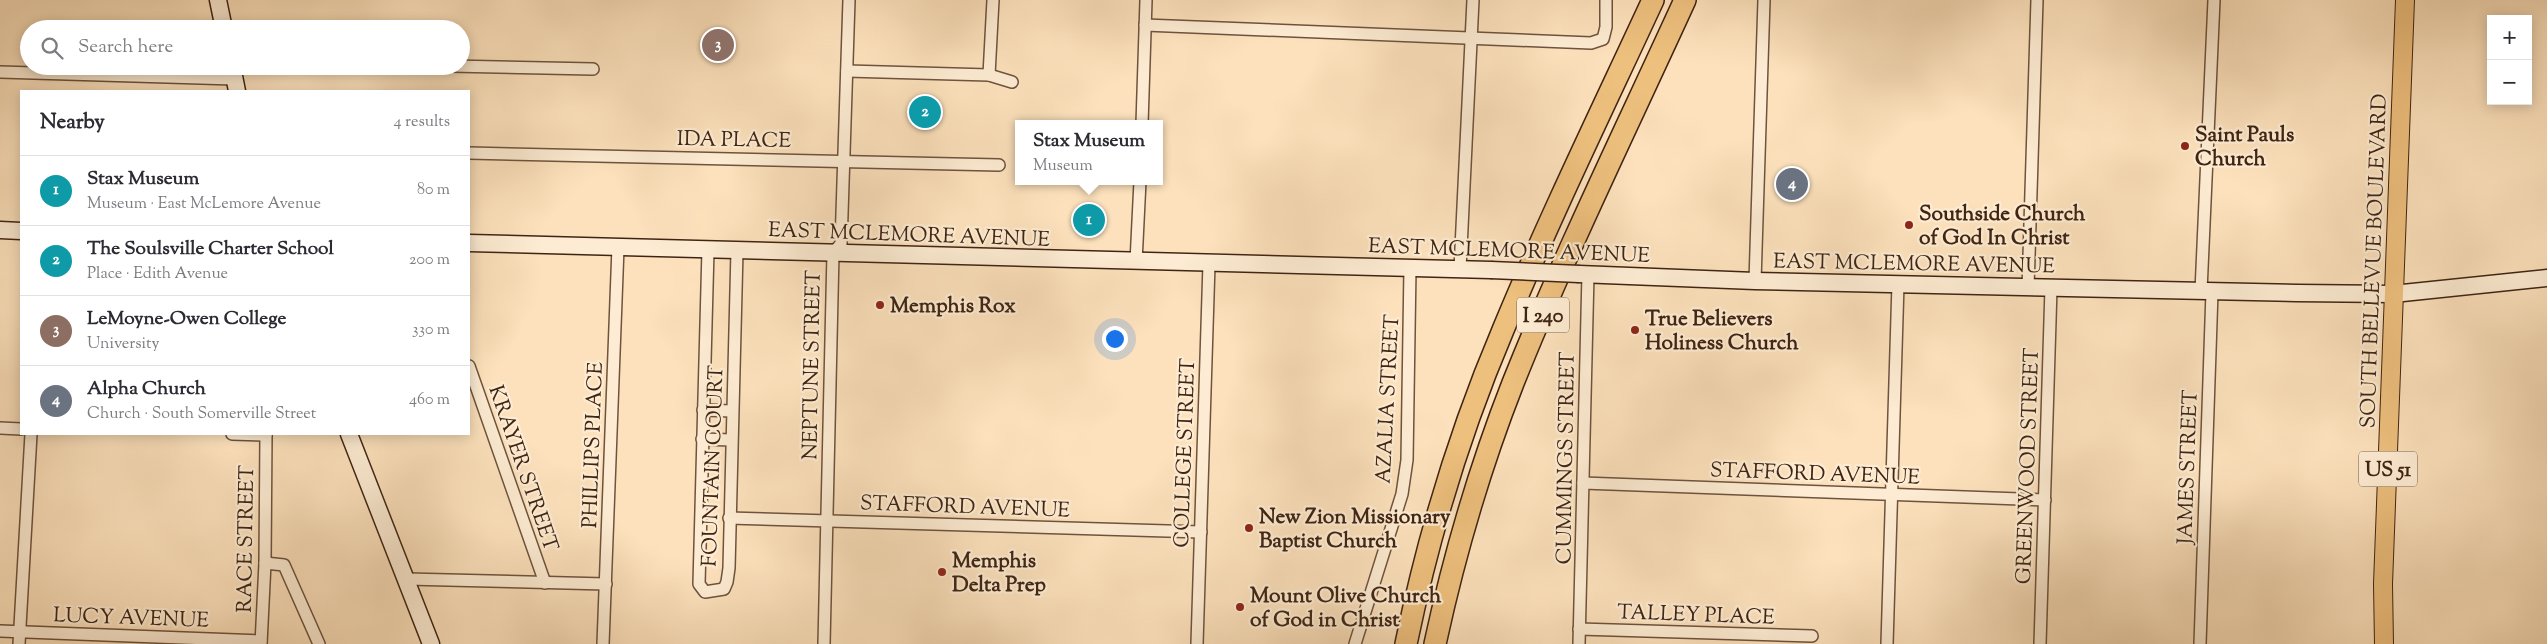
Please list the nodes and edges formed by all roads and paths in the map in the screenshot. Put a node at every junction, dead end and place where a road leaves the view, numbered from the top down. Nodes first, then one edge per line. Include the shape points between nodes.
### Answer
1 (218, 0) edge
2 (849, 0) edge
3 (993, 0) edge
4 (1146, 0) edge
5 (1473, 0) edge
6 (1606, 0) edge
7 (1653, 0) edge
8 (1686, 0) edge
9 (1764, 0) edge
10 (2036, 0) edge
11 (2214, 0) edge
12 (2405, 0) edge
13 (222, 20) edge
14 (1145, 25) junction
15 (1472, 37) junction
16 (470, 66) edge
17 (593, 69) dead end
18 (847, 71) junction
19 (0, 72) edge
20 (20, 73) edge
21 (100, 75) edge
22 (989, 75) junction
23 (234, 79) edge
24 (1012, 82) dead end
25 (1142, 120) edge
26 (470, 152) edge
27 (844, 160) junction
28 (999, 165) dead end
29 (1140, 185) edge
30 (0, 230) edge
31 (20, 231) edge
32 (470, 244) edge
33 (618, 247) junction
34 (708, 250) junction
35 (737, 251) junction
36 (833, 253) junction
37 (1136, 262) junction
38 (1209, 264) junction
39 (1410, 268) junction
40 (1460, 269) junction
41 (1583, 274) junction
42 (2547, 278) edge
43 (1755, 281) junction
44 (1898, 284) junction
45 (2028, 288) junction
46 (2050, 288) junction
47 (2207, 291) junction
48 (2393, 294) junction
49 (470, 369) edge
50 (703, 410) junction
51 (732, 411) junction
52 (0, 428) edge
53 (20, 429) edge
54 (31, 435) edge
55 (266, 435) edge
56 (349, 435) edge
57 (702, 439) junction
58 (731, 440) junction
59 (1583, 483) junction
60 (1892, 494) junction
61 (2045, 500) junction
62 (729, 518) junction
63 (827, 520) junction
64 (1200, 532) junction
65 (265, 563) junction
66 (407, 580) junction
67 (545, 583) junction
68 (606, 584) junction
69 (1579, 629) junction
70 (0, 631) edge
71 (19, 632) junction
72 (1812, 636) dead end
73 (261, 642) edge
74 (19, 644) edge
75 (319, 644) edge
76 (431, 644) edge
77 (603, 644) edge
78 (824, 644) edge
79 (1197, 644) edge
80 (1355, 644) edge
81 (1406, 644) edge
82 (1435, 644) edge
83 (1578, 644) edge
84 (1887, 644) edge
85 (2040, 644) edge
86 (2200, 644) edge
87 (2384, 644) edge

1 - 13 main road
2 - 18 street, NEPTUNE STREET
3 - 22 street
4 - 14 street
5 - 15 street
6 - 15 street via 1606,28 1602,39 1591,43
7 - 81 highway, I 240 via 1490,361 1441,501
8 - 82 highway, I 240 via 1513,384 1476,490
9 - 43 street
10 - 45 street
11 - 47 street, JAMES STREET
12 - 48 main road, SOUTH BELLEVUE BOULEVARD / US 51
14 - 15 street
14 - 25 street
15 - 40 street
16 - 17 street
18 - 22 street
18 - 27 street, NEPTUNE STREET
19 - 20 street
21 - 23 street
22 - 24 street
26 - 27 street, IDA PLACE
27 - 28 street, IDA PLACE
27 - 36 street, NEPTUNE STREET via 841,244
29 - 37 street
30 - 31 main road
32 - 33 main road, EAST MCLEMORE AVENUE
33 - 34 main road, EAST MCLEMORE AVENUE
33 - 68 street, PHILLIPS PLACE
34 - 35 main road, EAST MCLEMORE AVENUE
34 - 50 street, FOUNTAIN COURT
35 - 36 main road, EAST MCLEMORE AVENUE
35 - 51 street, FOUNTAIN COURT
36 - 37 main road, EAST MCLEMORE AVENUE
36 - 63 street, NEPTUNE STREET
37 - 38 main road, EAST MCLEMORE AVENUE
38 - 39 main road, EAST MCLEMORE AVENUE
38 - 64 street, COLLEGE STREET
39 - 40 main road, EAST MCLEMORE AVENUE
39 - 80 street, AZALIA STREET via 1407,460 1402,494
40 - 41 main road, EAST MCLEMORE AVENUE, bridge
41 - 43 main road, EAST MCLEMORE AVENUE
41 - 59 street, CUMMINGS STREET
42 - 48 main road, EAST MCLEMORE AVENUE
43 - 44 main road, EAST MCLEMORE AVENUE
44 - 45 main road, EAST MCLEMORE AVENUE
44 - 60 street
45 - 46 main road, EAST MCLEMORE AVENUE
46 - 47 main road, EAST MCLEMORE AVENUE
46 - 61 street, GREENWOOD STREET
47 - 48 main road, EAST MCLEMORE AVENUE
47 - 86 street, JAMES STREET
48 - 87 main road, SOUTH BELLEVUE BOULEVARD / US 51 via 2383,584
49 - 67 street, KRAYER STREET
50 - 51 street
50 - 57 street, FOUNTAIN COURT
51 - 58 street, FOUNTAIN COURT
52 - 53 street
54 - 71 street
55 - 65 street, RACE STREET
56 - 66 main road
57 - 58 street
57 - 62 street, FOUNTAIN COURT via 699,584 705,592 724,589 727,582
58 - 62 street, FOUNTAIN COURT
59 - 60 street, STAFFORD AVENUE
59 - 69 street, CUMMINGS STREET
60 - 61 street, STAFFORD AVENUE
60 - 84 street
61 - 85 street, GREENWOOD STREET
62 - 63 street, STAFFORD AVENUE
63 - 64 street, STAFFORD AVENUE
63 - 78 street, NEPTUNE STREET
64 - 79 street, COLLEGE STREET
65 - 73 street, RACE STREET
65 - 75 street via 284,564
66 - 67 street
66 - 76 main road
67 - 68 street
68 - 77 street, PHILLIPS PLACE
69 - 72 street, TALLEY PLACE
69 - 83 street, CUMMINGS STREET
70 - 71 street, LUCY AVENUE
71 - 73 street, LUCY AVENUE
71 - 74 street

